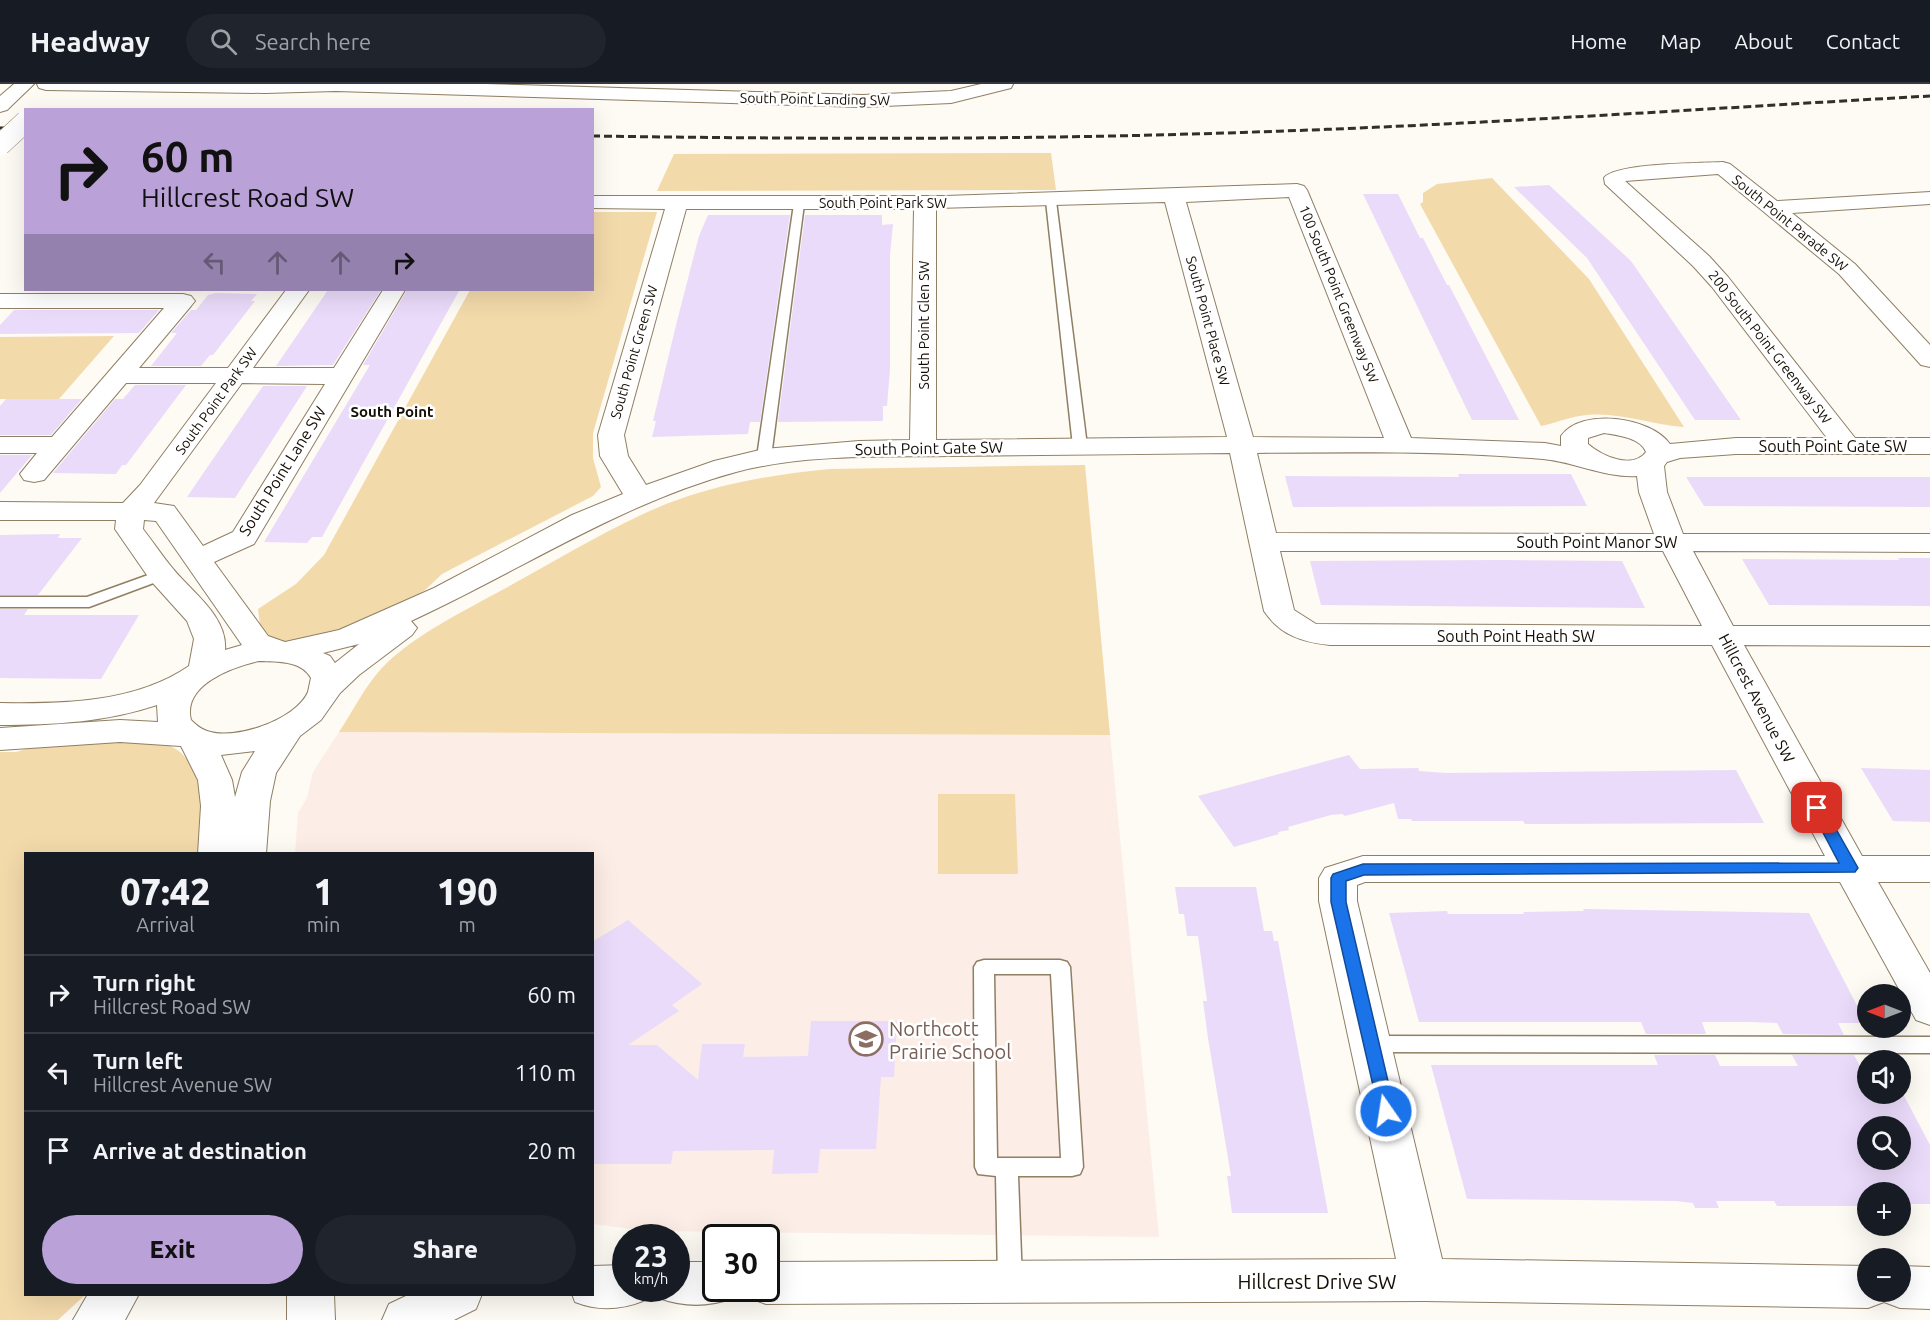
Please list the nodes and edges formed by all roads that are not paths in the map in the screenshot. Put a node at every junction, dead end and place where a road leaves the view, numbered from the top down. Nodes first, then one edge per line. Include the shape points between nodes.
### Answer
1 (25, 84) edge
2 (1004, 84) edge
3 (329, 85) edge
4 (48, 99) edge
5 (0, 106) edge
6 (24, 122) edge
7 (0, 145) edge
8 (1723, 168) joint
9 (1174, 197) junction
10 (1930, 198) edge
11 (1051, 201) junction
12 (594, 202) edge
13 (677, 203) junction
14 (799, 204) junction
15 (925, 204) junction
16 (1773, 208) junction
17 (297, 291) edge
18 (392, 291) edge
19 (0, 301) edge
20 (1930, 360) edge
21 (119, 375) junction
22 (236, 376) junction
23 (340, 376) junction
24 (1578, 431) junction
25 (0, 445) edge
26 (60, 445) junction
27 (1242, 445) junction
28 (1080, 446) junction
29 (1401, 446) junction
30 (1442, 446) junction
31 (1847, 446) junction
32 (1930, 446) edge
33 (923, 447) junction
34 (1651, 452) junction
35 (764, 457) junction
36 (1595, 461) junction
37 (34, 474) dead end
38 (639, 497) junction
39 (0, 510) edge
40 (131, 511) junction
41 (1264, 542) junction
42 (1674, 542) junction
43 (1930, 543) edge
44 (213, 553) dead end
45 (162, 575) junction
46 (445, 594) junction
47 (0, 603) edge
48 (1724, 636) junction
49 (1930, 636) edge
50 (283, 651) junction
51 (197, 675) junction
52 (327, 687) junction
53 (0, 714) edge
54 (288, 730) junction
55 (192, 738) junction
56 (0, 739) edge
57 (216, 852) edge
58 (248, 852) edge
59 (1850, 868) junction
60 (1930, 869) edge
61 (1930, 1009) edge
62 (1371, 1044) junction
63 (1930, 1044) edge
64 (1007, 1167) junction
65 (1424, 1280) junction
66 (1010, 1282) junction
67 (780, 1283) edge
68 (612, 1286) edge
69 (594, 1287) edge
70 (1857, 1287) edge
71 (1911, 1287) edge
72 (1930, 1288) edge
73 (115, 1296) edge
74 (310, 1296) edge
75 (455, 1296) edge
76 (97, 1320) edge
77 (311, 1320) edge
78 (406, 1320) edge

1 - 5 street
2 - 3 street, South Point Landing SW via 951,97 862,101
3 - 4 street, South Point Landing SW via 151,87
6 - 7 street, bridge
8 - 16 street, South Point Parade SW
8 - 31 street, 200 South Point Greenway SW via 1623,174 1614,180 1709,269
9 - 11 street, South Point Park SW
9 - 27 street, South Point Place SW
9 - 29 street, 100 South Point Greenway SW via 1297,190
10 - 16 street
11 - 15 street, South Point Park SW
11 - 28 lane
12 - 13 street, South Point Park SW
13 - 14 street, South Point Park SW
13 - 38 street, South Point Green SW via 610,435 614,456
14 - 15 street, South Point Park SW
14 - 35 lane
15 - 33 street, South Point Glen SW
16 - 20 street, South Point Parade SW via 1847,269
17 - 22 street, South Point Park SW
18 - 23 street, South Point Lane SW
19 - 21 street via 183,301
21 - 22 street
21 - 26 street
22 - 23 street
22 - 40 street, South Point Park SW
23 - 44 street, South Point Lane SW via 244,538
24 - 30 street, South Point Gate SW via 1551,440
24 - 34 street, South Point Gate SW via 1611,425 1631,430
24 - 36 street via 1575,446
25 - 26 street
26 - 37 street
27 - 28 street, South Point Gate SW
27 - 29 street, South Point Gate SW
27 - 41 street, South Point Heath SW
28 - 33 street, South Point Gate SW
29 - 30 street, South Point Gate SW
30 - 36 street, South Point Gate SW via 1545,451
31 - 32 street, South Point Gate SW
31 - 34 street, South Point Gate SW via 1736,446
33 - 35 street, South Point Gate SW
34 - 36 street, South Point Gate SW via 1628,468
34 - 42 street, Hillcrest Avenue SW via 1653,492
35 - 38 street, South Point Gate SW
36 - 42 street, Hillcrest Avenue SW via 1621,479
38 - 46 street, South Point Gate SW via 582,521
39 - 40 street
40 - 45 street via 129,530
40 - 50 street via 164,512 257,643
41 - 42 street, South Point Manor SW
41 - 48 street, South Point Heath SW via 1279,611 1289,623 1315,634
42 - 43 street, South Point Manor SW
42 - 48 street, Hillcrest Avenue SW
45 - 47 lane via 89,602
45 - 51 street via 201,618 210,639 208,658
46 - 50 street, South Point Gate SW via 349,637
46 - 52 street, South Point Gate SW
48 - 49 street, South Point Heath SW
48 - 59 street, Hillcrest Avenue SW
50 - 51 street via 239,655
50 - 52 street via 318,663 326,674
51 - 53 street via 155,697 127,705 63,715
51 - 55 street via 178,695 173,710 175,724
52 - 54 street via 319,705
54 - 55 street via 240,744
54 - 58 street via 259,772 252,801
55 - 56 street via 120,730
55 - 57 street via 215,780 219,806
59 - 60 street
59 - 61 street, Hillcrest Avenue SW
59 - 62 street via 1363,869 1338,878 1338,902
62 - 63 lane
62 - 65 street
64 - 64 lane via 1072,1167 1060,967 984,967 986,1167
64 - 66 lane
65 - 66 street, Hillcrest Drive SW
65 - 70 street, Hillcrest Drive SW
66 - 67 street, Hillcrest Drive SW
68 - 69 street
71 - 72 street
73 - 76 street
74 - 77 street
75 - 78 street

